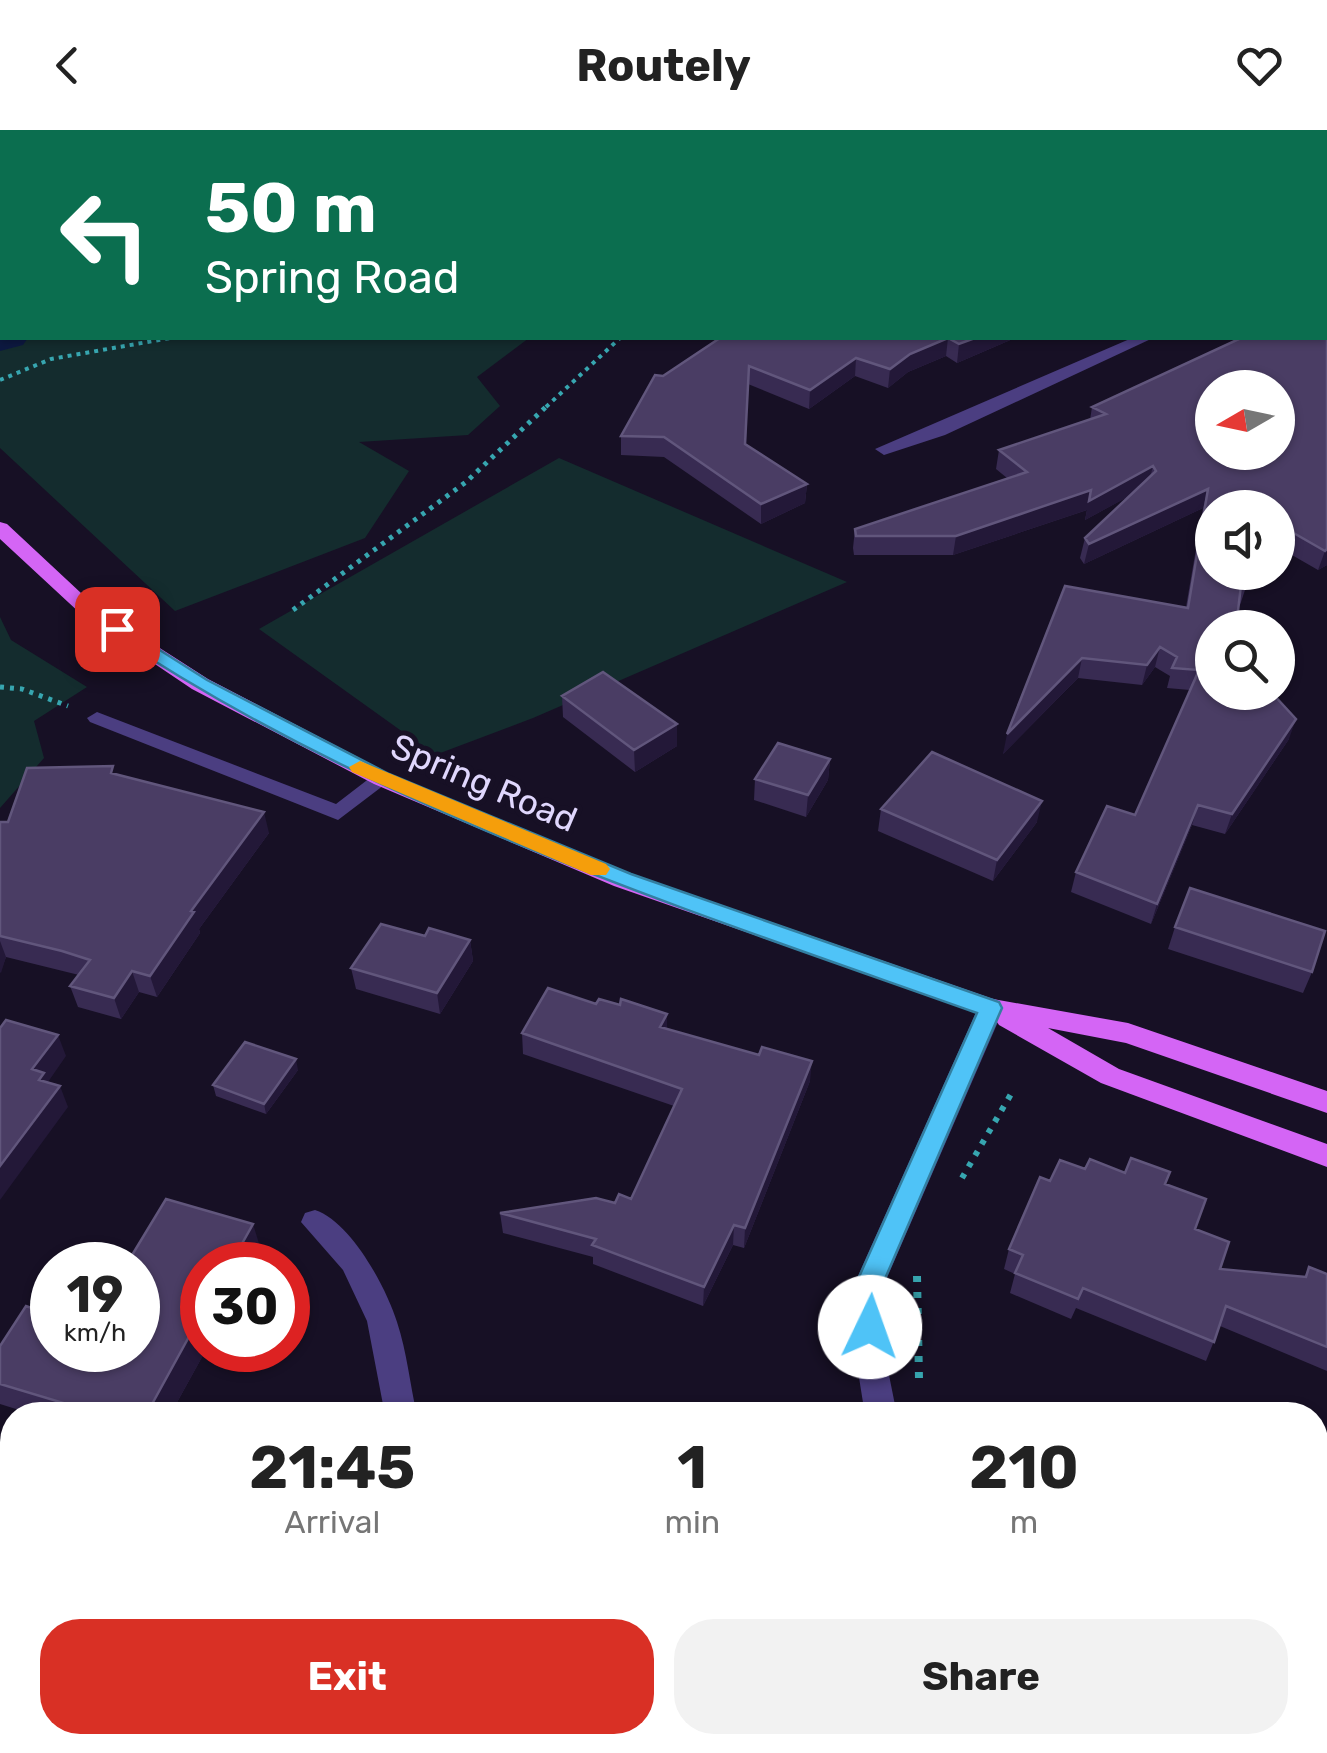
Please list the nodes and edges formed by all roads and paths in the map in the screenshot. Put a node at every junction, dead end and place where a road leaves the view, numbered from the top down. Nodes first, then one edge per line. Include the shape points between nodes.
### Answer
1 (159, 340) edge
2 (618, 340) edge
3 (1141, 340) edge
4 (0, 380) edge
5 (884, 448) dead end
6 (0, 528) edge
7 (293, 610) dead end
8 (0, 687) edge
9 (97, 718) joint
10 (382, 779) junction
11 (990, 1008) junction
12 (1014, 1088) dead end
13 (1327, 1102) edge
14 (1327, 1156) edge
15 (954, 1190) dead end
16 (316, 1222) dead end
17 (916, 1262) dead end
18 (922, 1396) dead end
19 (398, 1402) edge
20 (879, 1402) edge

1 - 4 path via 51,359
2 - 7 path via 466,482
3 - 5 street via 939,431
6 - 10 main road, Spring Road via 90,611 184,674
8 - 9 path via 22,688
9 - 10 lane via 338,813
10 - 11 main road, Spring Road via 623,880
11 - 13 main road, Spring Road via 1128,1033
11 - 14 main road, Spring Road via 1110,1076
11 - 20 street via 868,1288
12 - 15 path
16 - 19 street via 354,1261 382,1321
17 - 18 path

